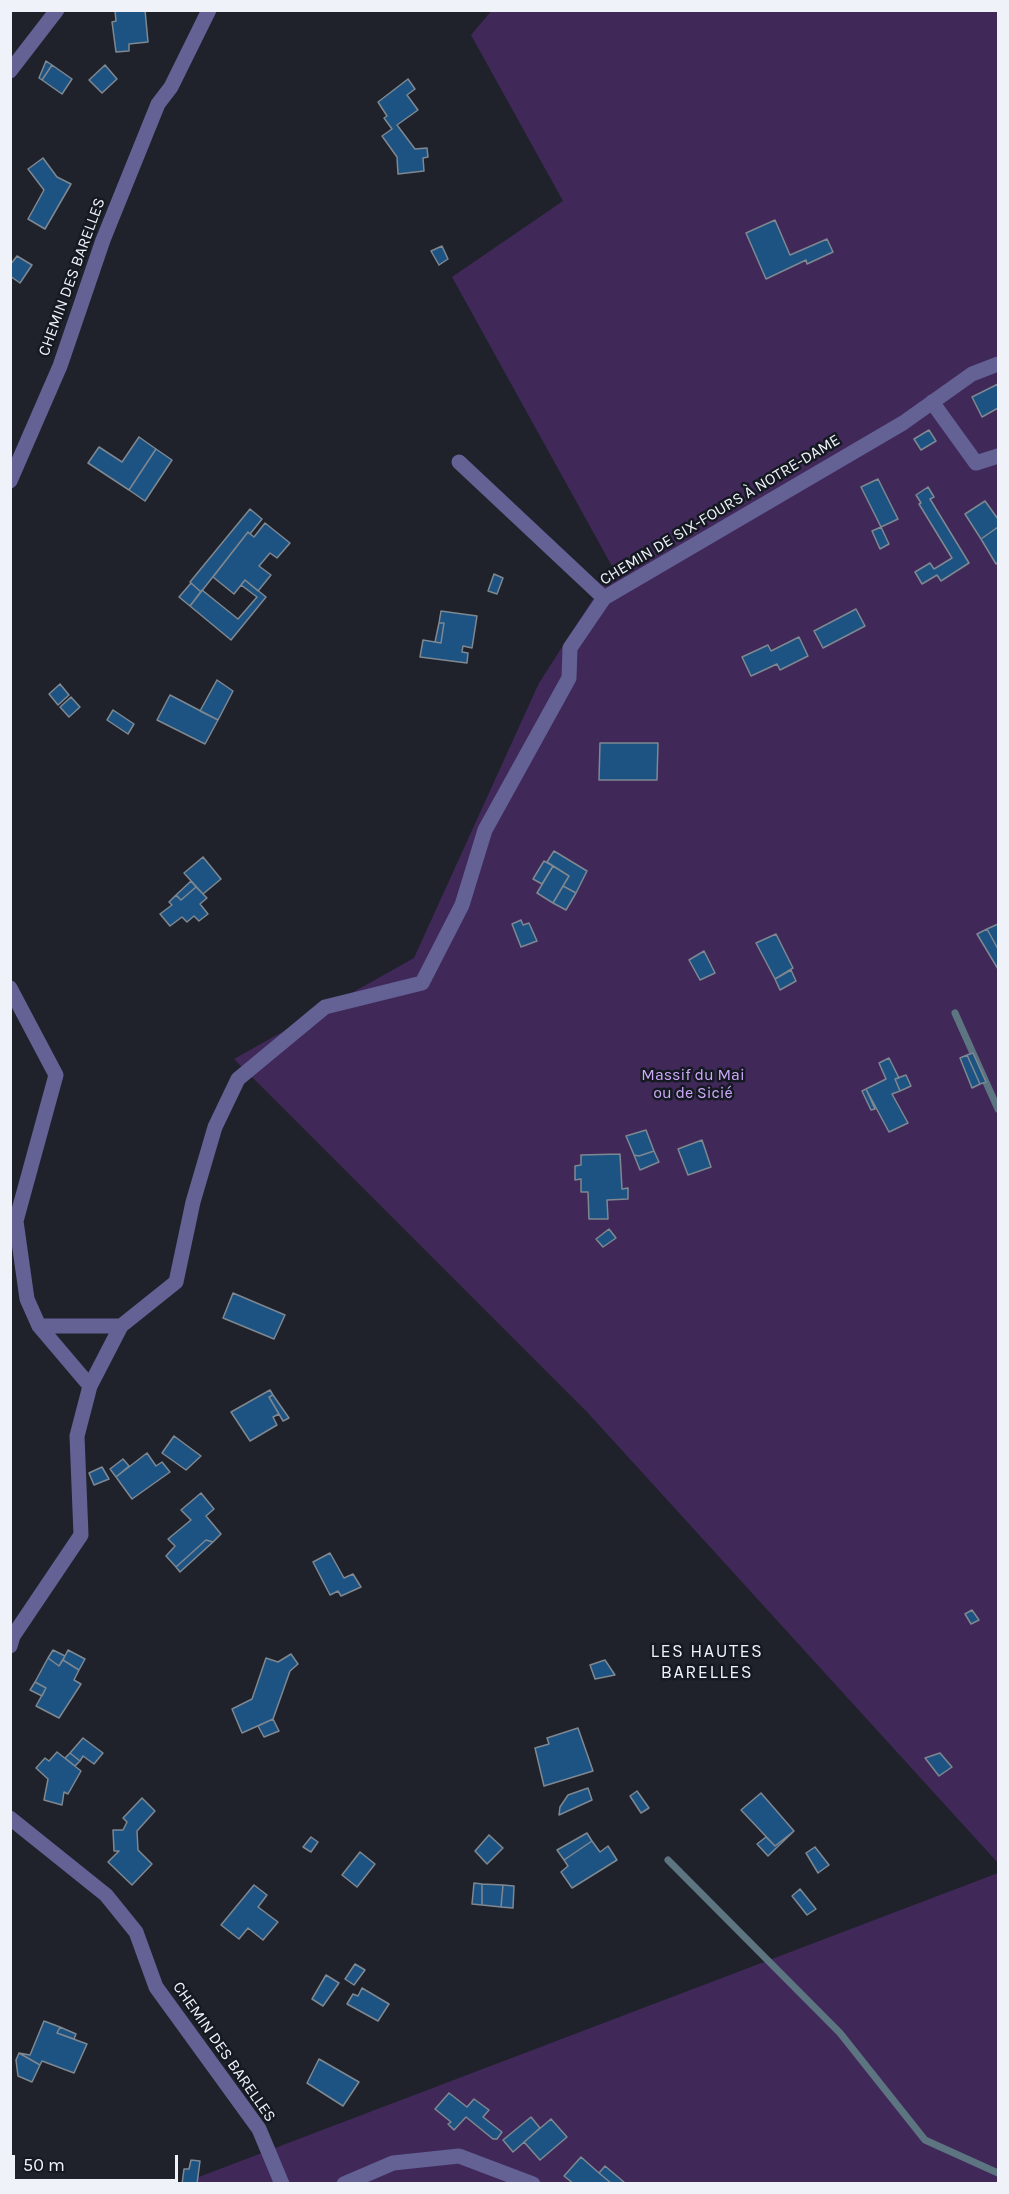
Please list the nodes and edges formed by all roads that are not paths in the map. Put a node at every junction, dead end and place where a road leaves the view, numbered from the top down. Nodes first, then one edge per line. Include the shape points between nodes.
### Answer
1 (57, 10) edge
2 (209, 10) edge
3 (10, 71) edge
4 (999, 364) edge
5 (932, 402) junction
6 (999, 456) edge
7 (459, 462) dead end
8 (10, 481) edge
9 (604, 598) junction
10 (10, 988) edge
11 (39, 1326) junction
12 (121, 1326) junction
13 (90, 1386) junction
14 (10, 1647) edge
15 (10, 1818) edge
16 (282, 2184) edge
17 (344, 2184) edge
18 (533, 2184) edge

1 - 3 street
2 - 8 street, CHEMIN DES BARELLES via 171,87 158,104 103,240 60,366
4 - 5 street, CHEMIN DE SIX-FOURS À NOTRE-DAME via 972,374
5 - 6 street via 976,463
5 - 9 street, CHEMIN DE SIX-FOURS À NOTRE-DAME via 903,423
7 - 9 street
9 - 12 street, CHEMIN DE SIX-FOURS À NOTRE-DAME via 570,648 569,678 485,830 462,905 422,984 325,1007 238,1079 215,1127 193,1202 176,1282
10 - 11 street via 56,1075 16,1221 27,1299
11 - 12 street
11 - 13 street
12 - 13 street
13 - 14 street via 78,1436 81,1535 13,1636
15 - 16 street, CHEMIN DES BARELLES via 106,1895 136,1932 156,1987 259,2129
17 - 18 street via 393,2163 459,2156

